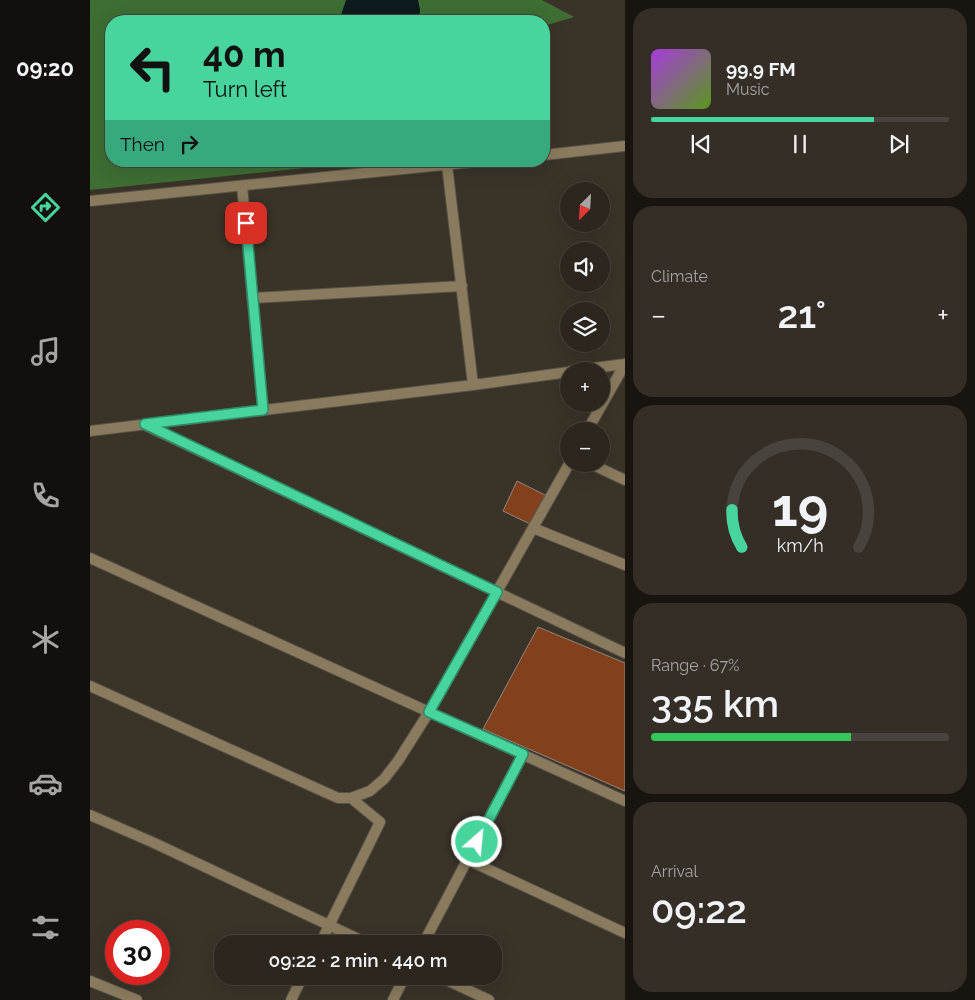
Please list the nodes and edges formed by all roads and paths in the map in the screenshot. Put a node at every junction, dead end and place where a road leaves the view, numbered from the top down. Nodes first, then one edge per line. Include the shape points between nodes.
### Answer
1 (625, 146) edge
2 (550, 154) edge
3 (427, 167) edge
4 (447, 167) edge
5 (242, 186) junction
6 (90, 202) edge
7 (462, 286) junction
8 (252, 298) junction
9 (625, 364) edge
10 (610, 366) edge
11 (560, 372) edge
12 (473, 385) junction
13 (263, 410) junction
14 (592, 422) edge
15 (145, 424) junction
16 (90, 431) edge
17 (564, 472) edge
18 (608, 472) edge
19 (625, 480) edge
20 (533, 528) junction
21 (90, 558) edge
22 (625, 565) edge
23 (497, 592) junction
24 (625, 653) edge
25 (90, 686) edge
26 (429, 712) junction
27 (523, 754) junction
28 (351, 798) junction
29 (625, 801) edge
30 (90, 815) edge
31 (468, 860) junction
32 (330, 925) junction
33 (625, 933) edge
34 (325, 935) edge
35 (351, 935) edge
36 (428, 935) edge
37 (90, 981) edge
38 (298, 985) edge
39 (400, 985) edge
40 (457, 985) edge
41 (137, 1000) edge
42 (291, 1000) edge
43 (393, 1000) edge
44 (489, 1000) edge

1 - 2 street
3 - 5 street
4 - 7 street
5 - 6 street
5 - 8 street
7 - 8 street
7 - 12 street
8 - 13 street
9 - 10 street
9 - 14 street
11 - 12 street
12 - 13 street
13 - 15 street
15 - 16 street
15 - 23 street
17 - 20 street
18 - 19 street
20 - 22 street
20 - 23 street
21 - 26 street
23 - 24 street
23 - 26 street
25 - 28 street via 338,798
26 - 27 street
26 - 28 street via 384,779 370,790
27 - 29 street
27 - 31 street
28 - 32 street via 380,822
30 - 32 street
31 - 33 street
31 - 36 street
32 - 34 street
32 - 35 street
37 - 41 street
38 - 42 street
39 - 43 street
40 - 44 street

